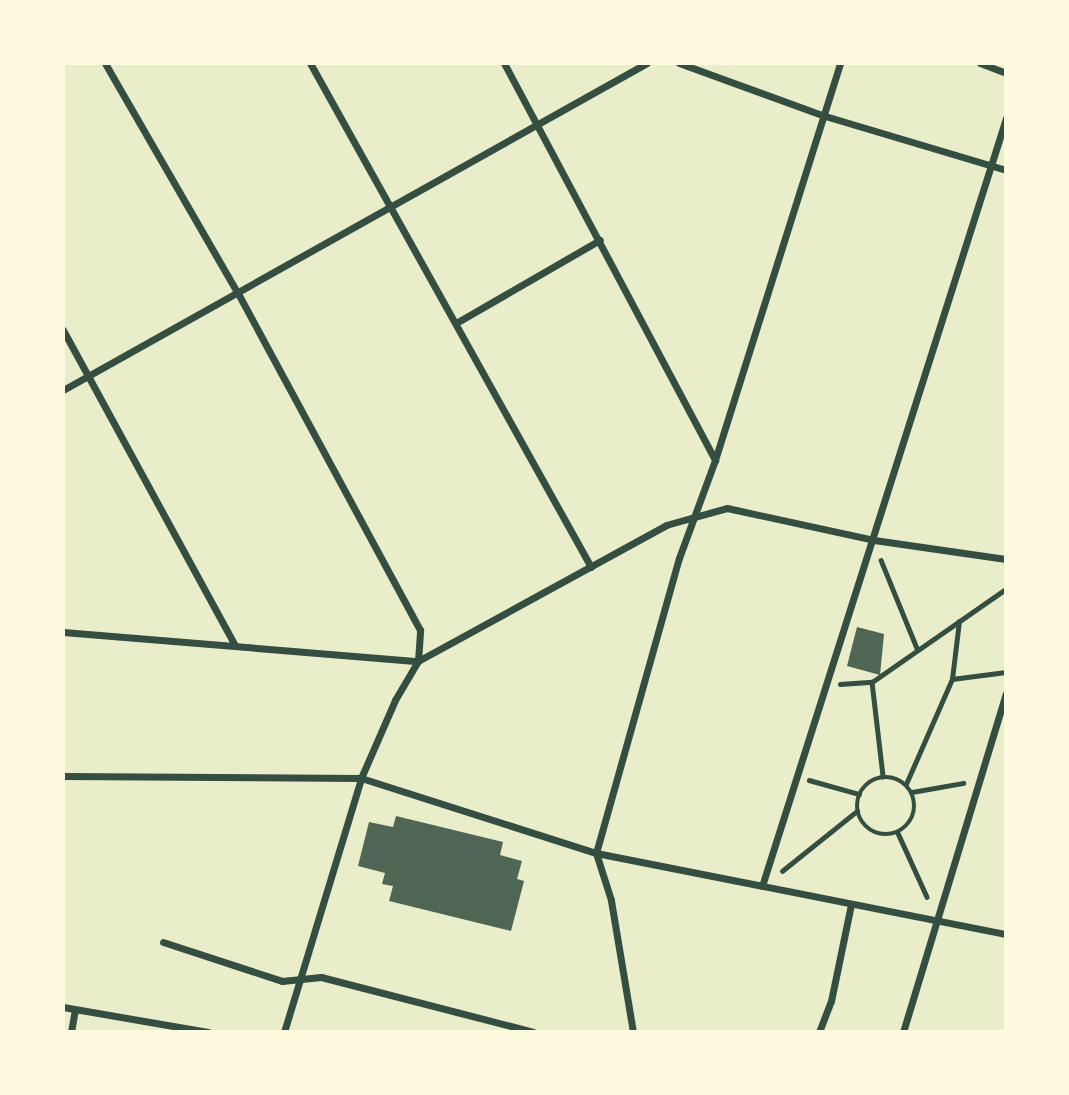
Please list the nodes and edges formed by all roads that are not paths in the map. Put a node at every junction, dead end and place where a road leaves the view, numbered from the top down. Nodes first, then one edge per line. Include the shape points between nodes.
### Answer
1 (105, 63) edge
2 (310, 63) edge
3 (503, 63) edge
4 (647, 63) edge
5 (679, 63) edge
6 (840, 63) edge
7 (980, 63) edge
8 (1006, 72) edge
9 (825, 116) junction
10 (1006, 118) edge
11 (538, 125) junction
12 (992, 165) junction
13 (1006, 170) edge
14 (391, 206) junction
15 (600, 240) junction
16 (237, 292) junction
17 (456, 323) junction
18 (63, 330) edge
19 (90, 377) junction
20 (63, 390) edge
21 (715, 460) junction
22 (694, 516) junction
23 (874, 540) junction
24 (1006, 559) edge
25 (591, 567) junction
26 (63, 632) edge
27 (235, 645) junction
28 (418, 661) junction
29 (1006, 693) edge
30 (63, 776) edge
31 (361, 778) junction
32 (596, 853) junction
33 (762, 886) junction
34 (851, 904) junction
35 (936, 921) junction
36 (1006, 934) edge
37 (163, 942) dead end
38 (300, 980) junction
39 (63, 1007) edge
40 (75, 1010) junction
41 (71, 1032) edge
42 (208, 1032) edge
43 (284, 1032) edge
44 (533, 1032) edge
45 (632, 1032) edge
46 (819, 1032) edge
47 (903, 1032) edge

1 - 16 street
2 - 14 street
3 - 11 street
4 - 11 street
5 - 9 street
6 - 9 street
7 - 8 street
9 - 12 street
9 - 21 street
10 - 12 street
11 - 14 street
11 - 15 street
12 - 13 street
12 - 23 street
14 - 16 street
14 - 17 street
15 - 17 street
15 - 21 street
16 - 19 street
16 - 28 street via 420,630
17 - 25 street
18 - 19 street
19 - 20 street
19 - 27 street
21 - 22 street
22 - 23 street via 727,508
22 - 25 street via 666,525
22 - 32 street
23 - 24 street
23 - 33 street
25 - 28 street
26 - 27 street
27 - 28 street
28 - 31 street via 395,700
29 - 35 street
30 - 31 street
31 - 32 street
31 - 38 street
32 - 33 street
32 - 45 street via 611,900
33 - 34 street
34 - 35 street
34 - 46 street via 831,1001
35 - 36 street
35 - 47 street
37 - 38 street via 282,981
38 - 43 street
38 - 44 street via 321,977
39 - 40 street
40 - 41 street
40 - 42 street

